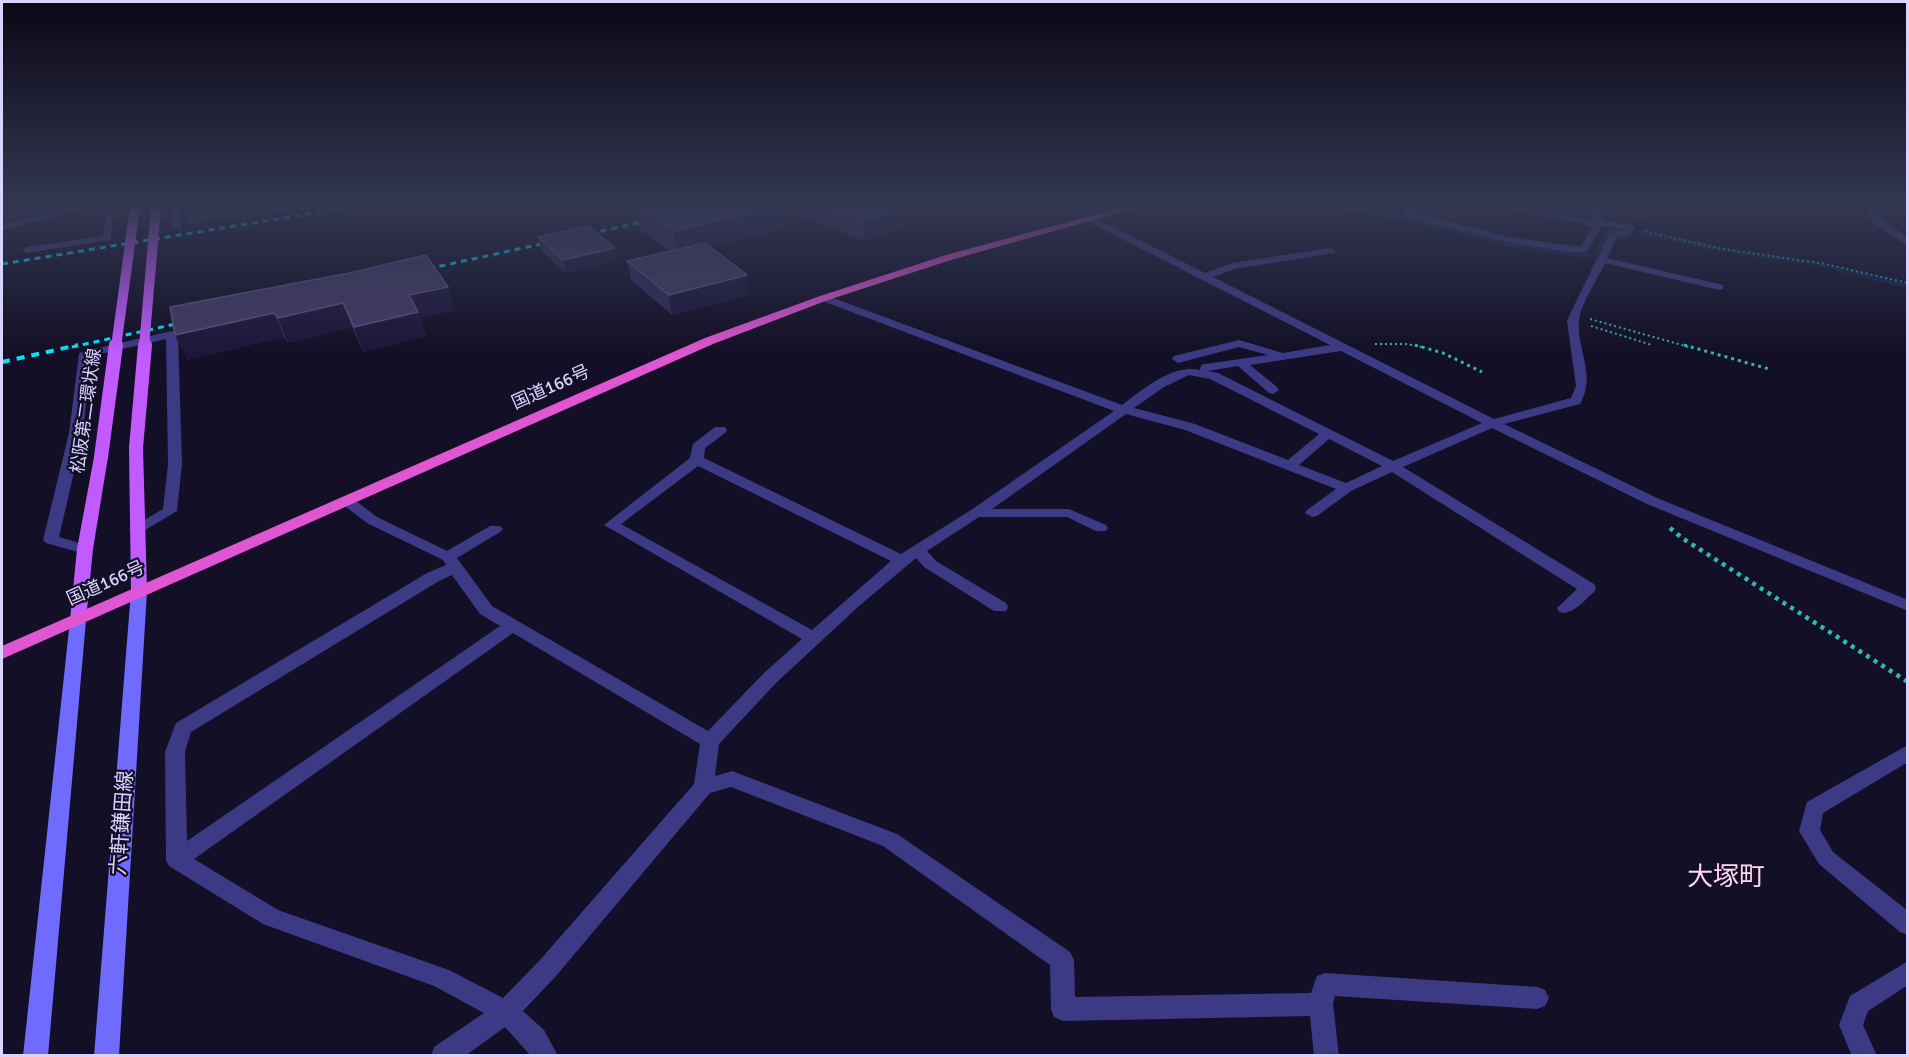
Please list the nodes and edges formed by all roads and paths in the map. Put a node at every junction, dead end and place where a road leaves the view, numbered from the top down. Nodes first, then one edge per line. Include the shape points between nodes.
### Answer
1 (128, 256) edge
2 (152, 256) edge
3 (952, 256) edge
4 (1163, 256) edge
5 (1296, 256) edge
6 (1605, 256) edge
7 (1775, 256) edge
8 (1603, 260) junction
9 (1204, 277) junction
10 (1908, 283) edge
11 (1719, 287) dead end
12 (824, 298) junction
13 (1574, 317) junction
14 (1653, 345) dead end
15 (1342, 347) junction
16 (1283, 356) junction
17 (1178, 359) dead end
18 (1240, 362) junction
19 (1205, 368) dead end
20 (1769, 369) dead end
21 (1482, 372) dead end
22 (1273, 390) dead end
23 (1121, 409) junction
24 (1492, 423) junction
25 (720, 430) dead end
26 (1328, 434) junction
27 (697, 460) junction
28 (1291, 465) junction
29 (1394, 467) junction
30 (1346, 488) junction
31 (347, 501) junction
32 (1652, 501) junction
33 (975, 513) junction
34 (1312, 513) dead end
35 (1101, 528) dead end
36 (137, 529) junction
37 (495, 529) dead end
38 (85, 549) junction
39 (918, 550) junction
40 (902, 560) junction
41 (452, 562) junction
42 (139, 591) junction
43 (1908, 606) edge
44 (1000, 607) dead end
45 (1565, 608) dead end
46 (78, 620) junction
47 (512, 626) junction
48 (814, 638) junction
49 (2, 653) edge
50 (1908, 682) edge
51 (710, 741) junction
52 (1908, 752) edge
53 (703, 787) junction
54 (177, 860) junction
55 (1908, 925) edge
56 (1908, 972) edge
57 (1537, 998) dead end
58 (1321, 1004) junction
59 (506, 1012) junction
60 (35, 1056) edge
61 (106, 1056) edge
62 (443, 1056) edge
63 (546, 1056) edge
64 (1327, 1056) edge
65 (1865, 1056) edge

1 - 38 main road, 松阪第二環状線, bridge
2 - 36 main road, bridge via 136,448
3 - 12 highway, 国道166号
4 - 9 street
5 - 9 street via 1232,266
6 - 8 street
7 - 10 path
8 - 11 street
8 - 13 street
9 - 15 street
12 - 23 street
12 - 31 highway, 国道166号 via 710,341
13 - 14 path
13 - 20 path
13 - 24 street via 1582,386 1576,401 1541,407
15 - 16 street
15 - 21 path via 1394,342 1429,346
15 - 24 street
16 - 17 street via 1239,343
16 - 18 street
18 - 19 street
18 - 22 street
23 - 26 street via 1188,371 1214,376
23 - 28 street via 1190,427
23 - 33 street
24 - 29 street
24 - 32 street
25 - 27 street via 698,447
26 - 28 street
26 - 29 street
27 - 40 street
27 - 48 street via 611,525
28 - 30 street
29 - 30 street
29 - 45 street via 1588,588
30 - 34 street
31 - 41 street via 372,520
31 - 42 highway, 国道166号
32 - 43 street
32 - 50 path via 1658,517 1682,538
33 - 35 street via 1069,513
33 - 39 street
36 - 38 street via 170,511 175,464 172,334 85,354 76,433 51,540
36 - 42 main road
37 - 41 street
38 - 46 main road, 松阪第二環状線
39 - 40 street
39 - 44 street via 930,564
40 - 48 street
41 - 47 street via 486,610
41 - 54 street via 183,728 175,752
42 - 46 highway, 国道166号
42 - 61 main road, 六軒鎌田線
46 - 49 highway, 国道166号
46 - 60 main road
47 - 51 street
47 - 54 street
48 - 51 street
51 - 53 street
52 - 55 street via 1814,807 1809,831 1826,858
53 - 58 street via 732,779 890,840 1062,960 1063,1009
53 - 59 street
54 - 59 street via 271,917 441,978
56 - 65 street via 1858,1004 1851,1024
57 - 58 street via 1325,984
58 - 64 street
59 - 62 street
59 - 63 street via 535,1038

